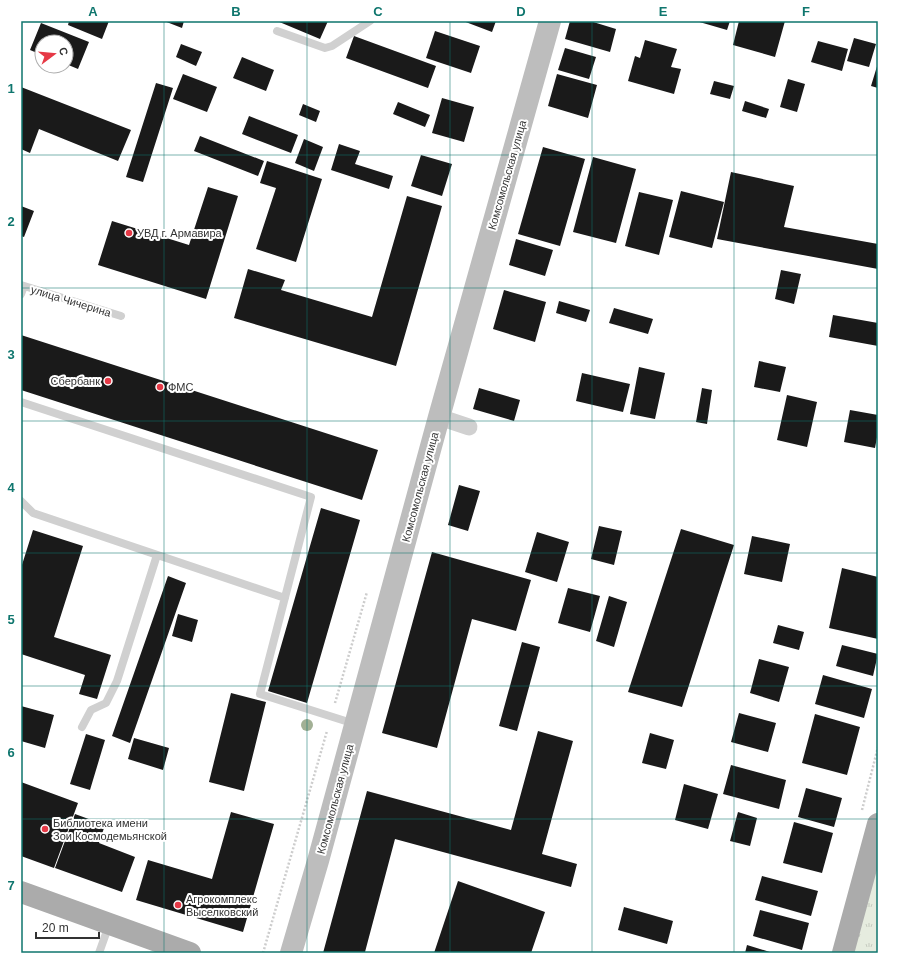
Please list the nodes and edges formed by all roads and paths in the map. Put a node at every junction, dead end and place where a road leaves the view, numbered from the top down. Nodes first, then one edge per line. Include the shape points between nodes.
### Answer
1 (370, 21) edge
2 (550, 21) edge
3 (277, 31) dead end
4 (22, 286) edge
5 (21, 294) edge
6 (121, 316) dead end
7 (21, 402) edge
8 (439, 417) junction
9 (469, 427) dead end
10 (21, 501) edge
11 (157, 555) junction
12 (285, 598) junction
13 (355, 724) junction
14 (82, 727) dead end
15 (878, 824) edge
16 (21, 892) edge
17 (110, 924) junction
18 (99, 953) edge
19 (190, 953) edge
20 (291, 953) edge
21 (843, 953) edge

1 - 3 lane via 332,46 324,48
2 - 8 street, Комсомольская улица
4 - 5 lane
4 - 6 lane, улица Чичерина
7 - 12 lane via 311,497
8 - 9 street
8 - 13 street, Комсомольская улица
10 - 11 lane via 33,513
11 - 12 lane
11 - 14 lane via 118,681 106,703 91,710
12 - 13 lane via 260,694
13 - 20 street, Комсомольская улица
15 - 21 main road
16 - 17 main road
17 - 18 lane
17 - 19 main road

